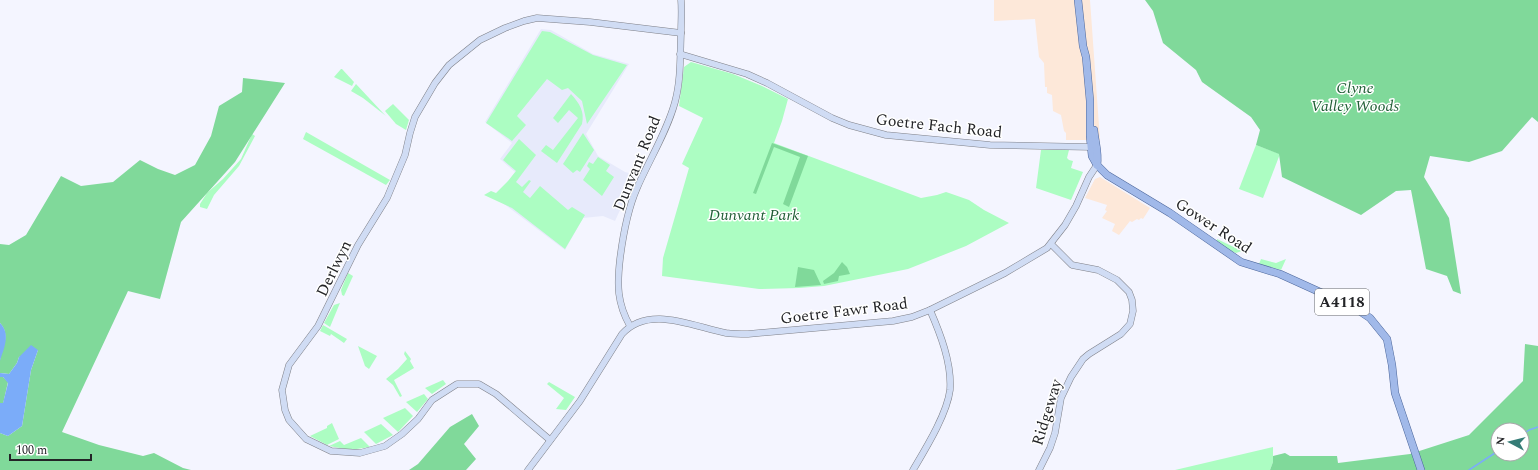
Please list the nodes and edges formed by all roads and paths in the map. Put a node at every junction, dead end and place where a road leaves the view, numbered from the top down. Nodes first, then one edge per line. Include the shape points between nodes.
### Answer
1 (681, 0) edge
2 (1078, 0) edge
3 (1082, 0) edge
4 (681, 32) junction
5 (680, 54) junction
6 (1086, 57) junction
7 (1090, 101) junction
8 (1091, 147) junction
9 (1097, 165) junction
10 (1051, 244) junction
11 (930, 310) junction
12 (630, 326) junction
13 (550, 440) junction
14 (528, 470) edge
15 (913, 470) edge
16 (1039, 470) edge
17 (1421, 470) edge

1 - 4 street, Dunvant Road
2 - 6 main road
3 - 6 main road
4 - 5 street, Dunvant Road
4 - 13 street, Derlwyn via 537,18 505,28 480,40 449,65 415,117 405,154 387,198 358,245 318,326 289,365 282,390 289,420 306,438 331,451 360,453 385,446 418,419 432,400 457,384 479,384 496,394
5 - 8 street, Goetre Fach Road via 747,74 832,118 886,135 990,145
5 - 12 street, Dunvant Road via 679,82 673,108 636,190 624,231 618,297
6 - 7 main road
7 - 8 main road
7 - 9 main road via 1099,155
8 - 9 main road
9 - 10 street, Goetre Fawr Road via 1076,206
9 - 17 main road, Gower Road / A4118 via 1107,175 1170,213 1241,262 1280,274 1370,318 1387,339 1395,393
10 - 11 street, Goetre Fawr Road via 1012,269
10 - 16 street, Ridgeway via 1072,265 1098,270 1116,280 1128,292 1133,311 1130,324 1121,334 1089,354 1071,376 1061,398 1053,440
11 - 12 street, Goetre Fawr Road via 893,321 748,334 726,333 661,319 643,320
11 - 15 street via 947,361 950,387 937,428
12 - 13 street via 619,338 580,401
13 - 14 street

